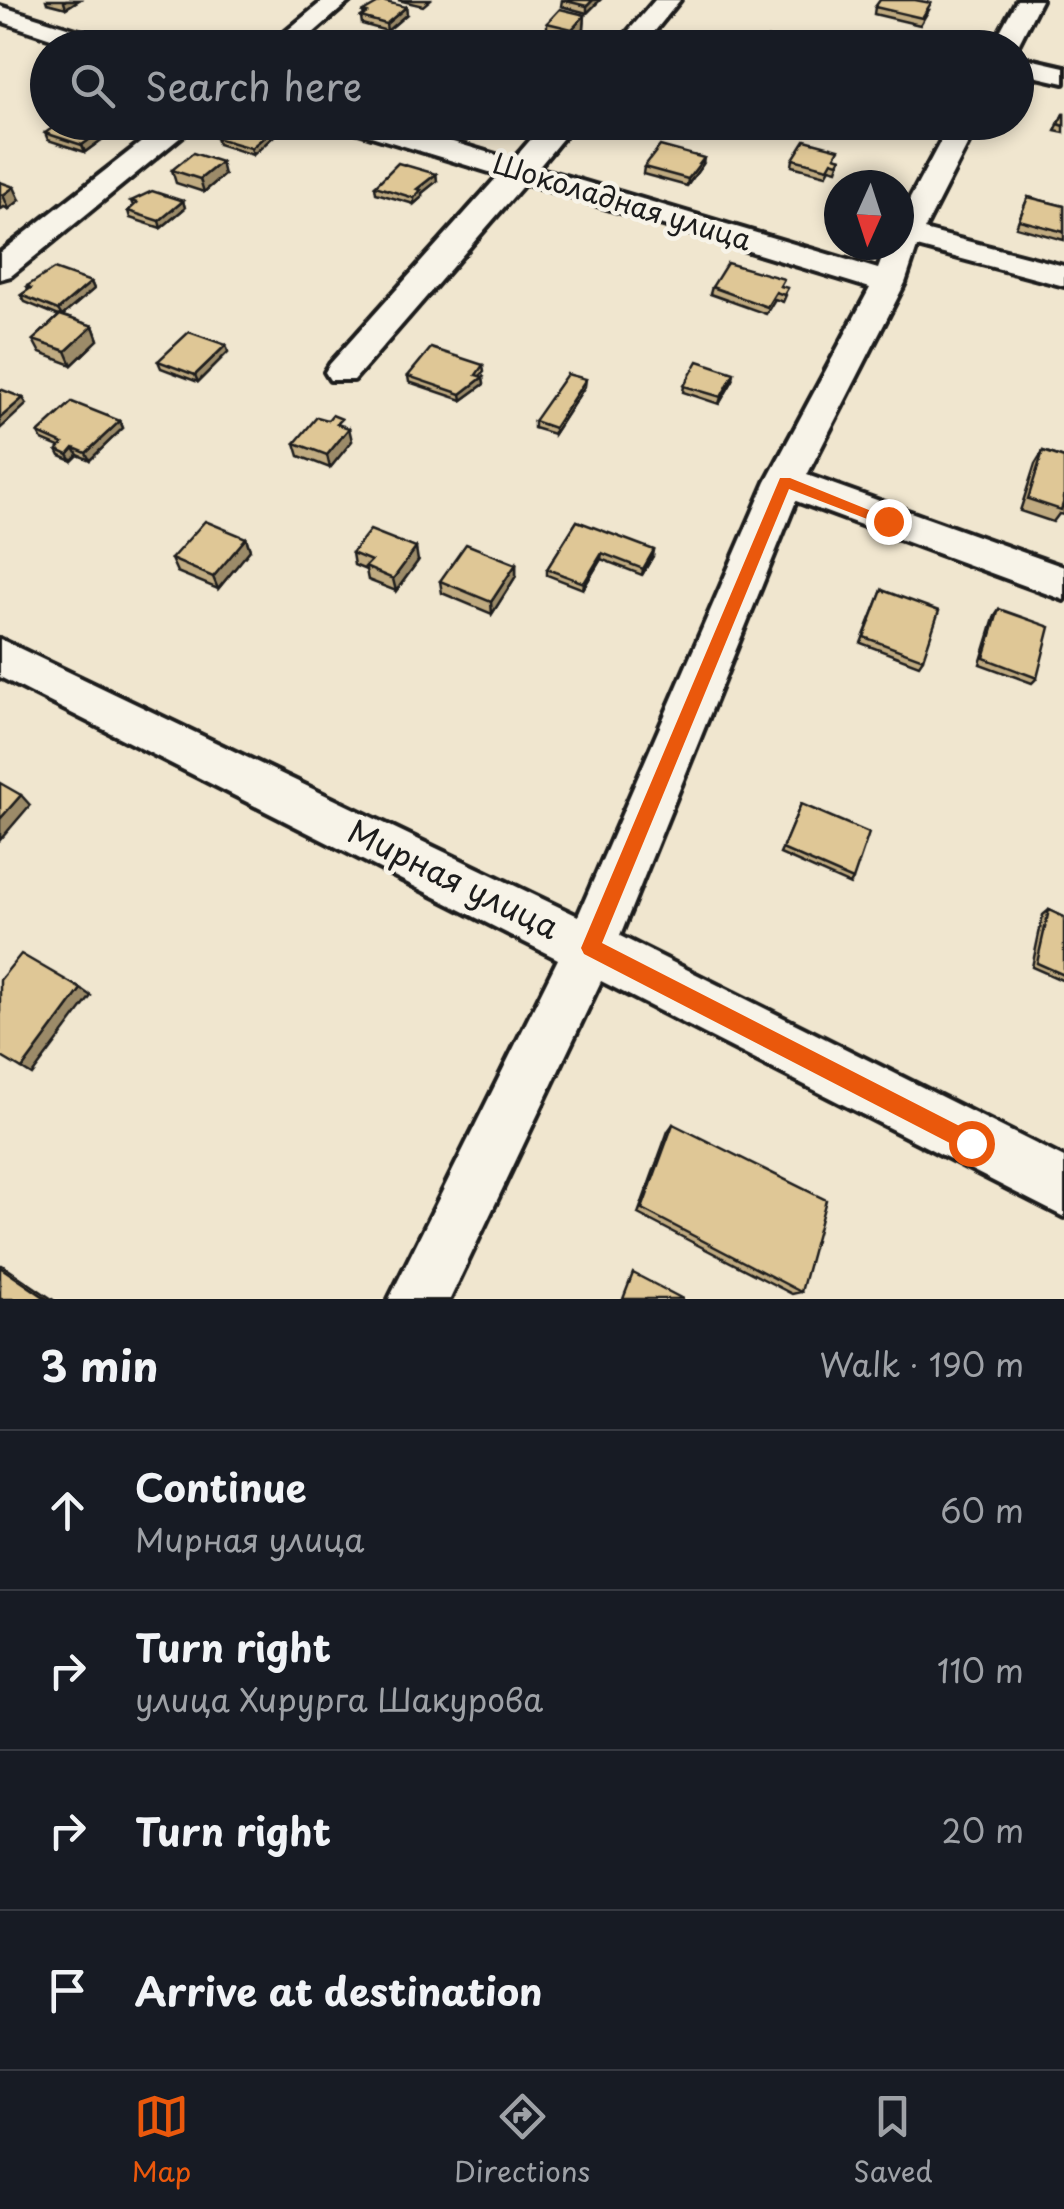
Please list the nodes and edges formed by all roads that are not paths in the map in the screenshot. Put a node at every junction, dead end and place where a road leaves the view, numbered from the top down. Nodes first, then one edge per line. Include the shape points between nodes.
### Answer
1 (12, 0) edge
2 (339, 0) edge
3 (668, 0) edge
4 (1029, 0) edge
5 (0, 10) edge
6 (57, 30) edge
7 (302, 30) edge
8 (642, 30) edge
9 (1013, 30) edge
10 (1034, 68) edge
11 (1064, 75) edge
12 (162, 140) edge
13 (416, 140) edge
14 (547, 140) edge
15 (956, 140) edge
16 (520, 171) junction
17 (914, 220) edge
18 (914, 237) edge
19 (897, 260) edge
20 (0, 269) edge
21 (1064, 276) edge
22 (889, 282) junction
23 (342, 372) dead end
24 (785, 482) junction
25 (1064, 584) edge
26 (0, 657) edge
27 (590, 948) junction
28 (1064, 1188) edge
29 (419, 1299) edge

1 - 5 street
2 - 7 street
3 - 8 street
4 - 9 street
5 - 6 street
10 - 11 street
12 - 20 street
13 - 16 street, Шоколадная улица
14 - 16 street
15 - 17 street
16 - 22 street, Шоколадная улица
16 - 23 street
18 - 21 street
19 - 22 street
22 - 24 street
24 - 25 street
24 - 27 street
26 - 27 street, Мирная улица
27 - 28 street, Мирная улица
27 - 29 street

